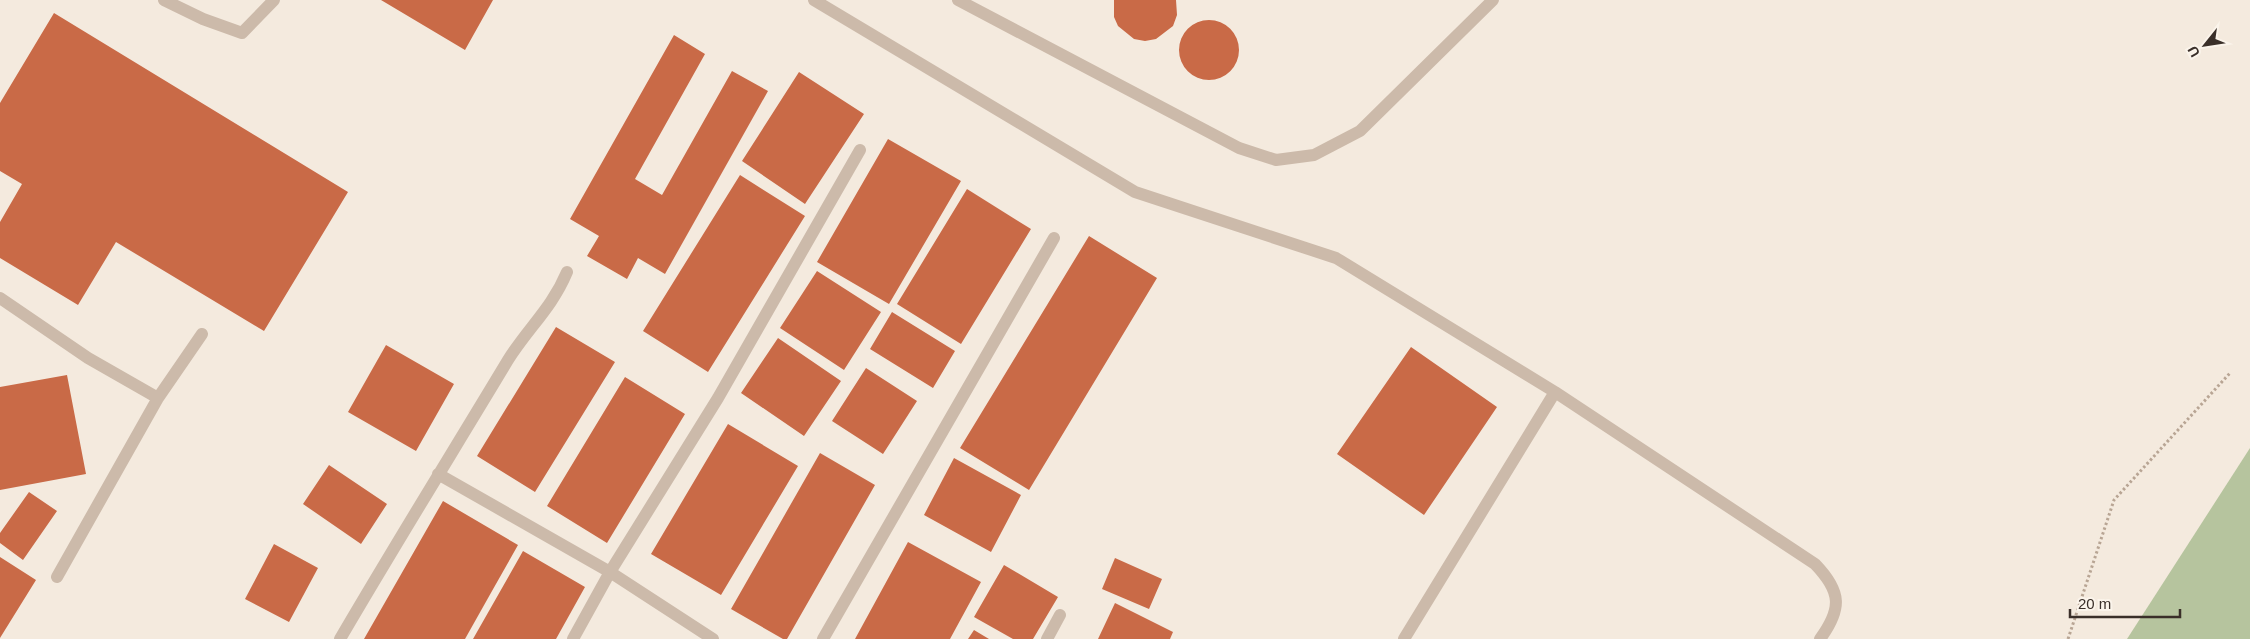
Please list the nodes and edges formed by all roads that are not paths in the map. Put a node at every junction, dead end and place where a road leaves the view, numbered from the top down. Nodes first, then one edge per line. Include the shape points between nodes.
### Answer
1 (164, 0) edge
2 (274, 0) edge
3 (814, 0) edge
4 (958, 0) edge
5 (1493, 0) edge
6 (860, 150) dead end
7 (1054, 238) dead end
8 (567, 272) dead end
9 (0, 298) edge
10 (202, 334) dead end
11 (1555, 392) junction
12 (158, 398) junction
13 (438, 474) junction
14 (610, 572) junction
15 (56, 577) dead end
16 (1060, 615) dead end
17 (340, 639) edge
18 (573, 639) edge
19 (713, 639) edge
20 (823, 639) edge
21 (1047, 639) edge
22 (1404, 639) edge
23 (1820, 639) edge

1 - 2 street via 242,33
3 - 11 street via 1135,192 1336,258
4 - 5 street via 1239,148 1276,160 1314,155 1360,131
6 - 14 street via 718,398
7 - 20 street
8 - 13 street via 558,294 511,355
9 - 12 street via 88,358
10 - 12 street
11 - 22 street
11 - 23 street via 1815,564 1829,578 1837,595 1836,612
12 - 15 street
13 - 14 street
13 - 17 street
14 - 18 street
14 - 19 street
16 - 21 street

